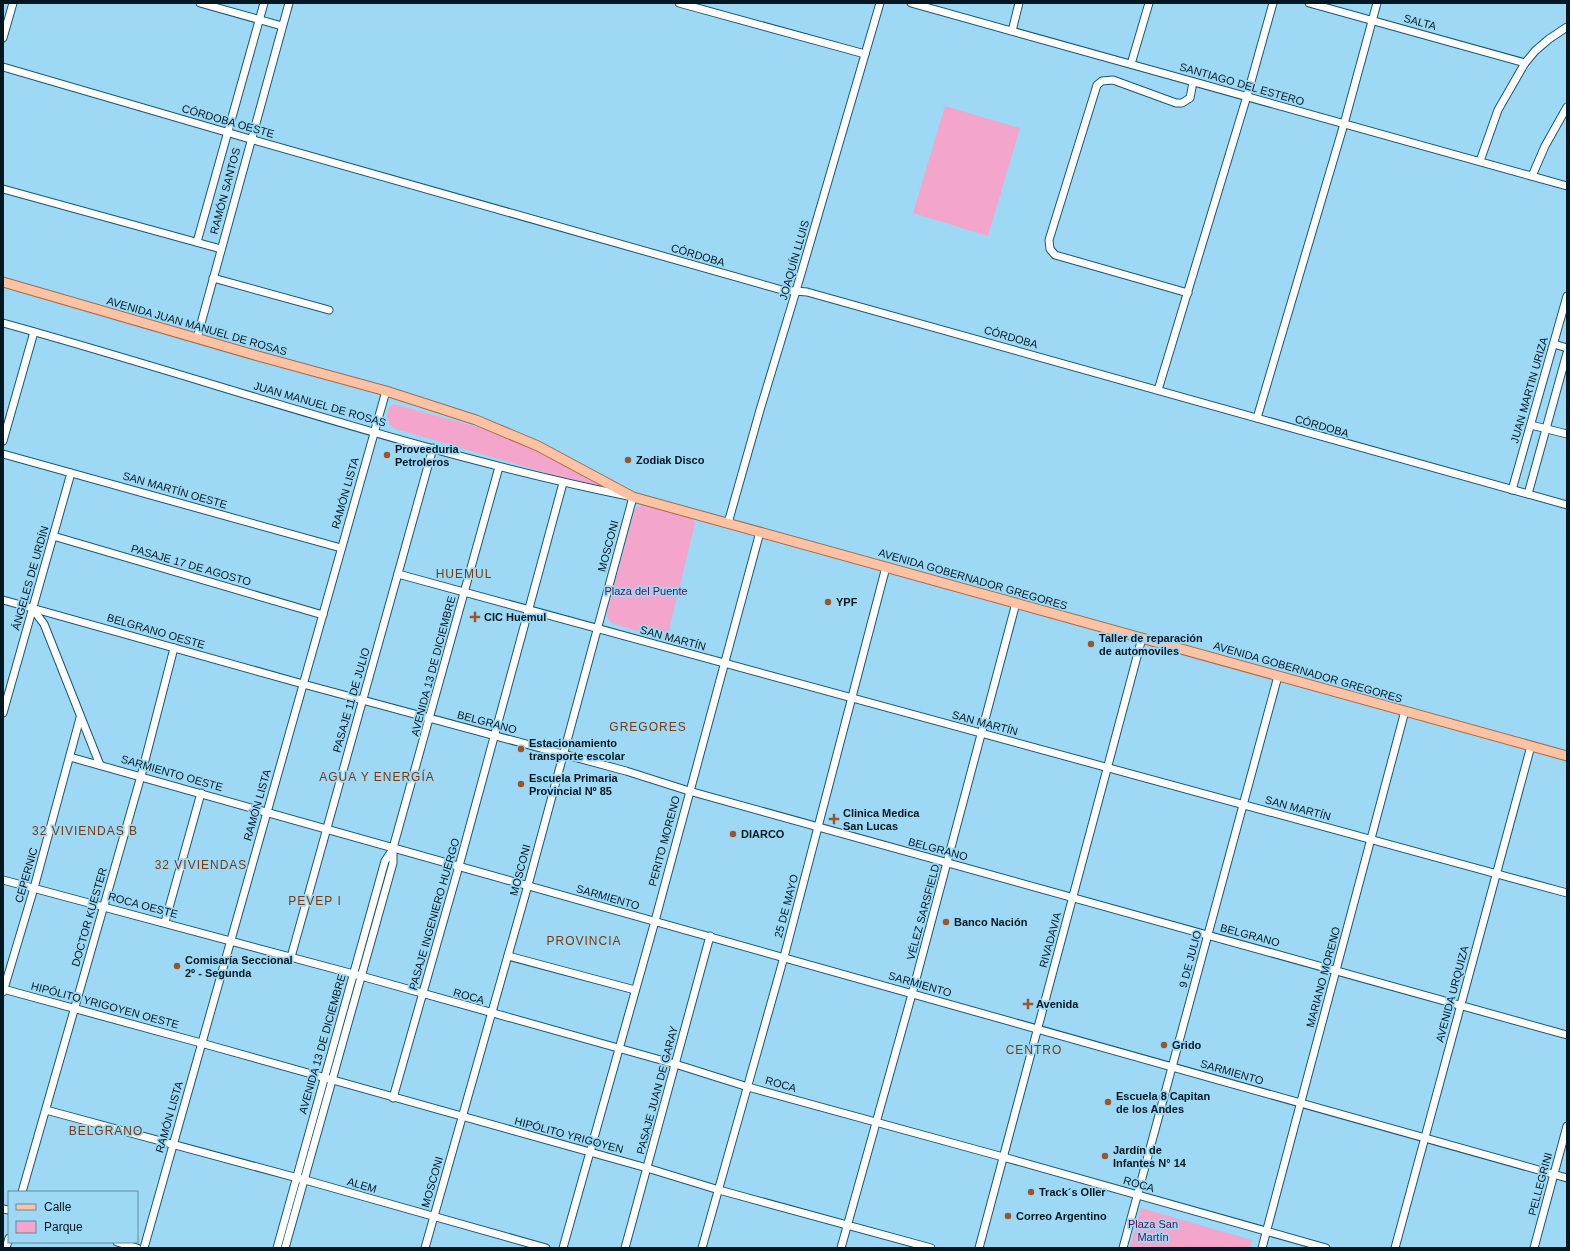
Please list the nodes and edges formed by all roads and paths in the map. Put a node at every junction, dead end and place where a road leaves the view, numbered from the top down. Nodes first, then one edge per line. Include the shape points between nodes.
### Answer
1 (13, 3) edge
2 (200, 3) edge
3 (264, 3) edge
4 (289, 3) edge
5 (679, 3) edge
6 (880, 3) edge
7 (911, 3) edge
8 (1019, 3) edge
9 (1149, 3) edge
10 (1273, 3) edge
11 (1309, 3) edge
12 (1377, 3) edge
13 (260, 20) junction
14 (1372, 21) junction
15 (282, 26) junction
16 (1567, 27) edge
17 (1012, 31) junction
18 (3, 38) edge
19 (865, 54) junction
20 (1525, 63) junction
21 (1131, 64) junction
22 (3, 67) edge
23 (1193, 82) junction
24 (1247, 96) junction
25 (1567, 106) edge
26 (1344, 124) junction
27 (228, 133) junction
28 (250, 139) junction
29 (1480, 161) junction
30 (1532, 176) junction
31 (1567, 186) edge
32 (3, 189) edge
33 (448, 195) joint
34 (197, 242) junction
35 (221, 249) junction
36 (213, 278) junction
37 (3, 282) edge
38 (796, 291) junction
39 (1188, 293) junction
40 (1567, 296) edge
41 (329, 310) dead end
42 (3, 323) edge
43 (34, 332) junction
44 (197, 338) junction
45 (1554, 344) junction
46 (1567, 348) edge
47 (1567, 354) edge
48 (1158, 390) junction
49 (386, 392) junction
50 (1257, 418) junction
51 (1531, 425) junction
52 (1547, 429) junction
53 (374, 432) junction
54 (1567, 434) edge
55 (3, 441) edge
56 (433, 448) junction
57 (3, 454) edge
58 (499, 467) junction
59 (71, 473) junction
60 (563, 483) junction
61 (1512, 490) junction
62 (1528, 494) junction
63 (632, 497) junction
64 (1567, 505) edge
65 (728, 523) junction
66 (760, 532) junction
67 (54, 536) junction
68 (341, 548) junction
69 (886, 567) junction
70 (398, 574) junction
71 (464, 592) junction
72 (3, 600) edge
73 (1016, 603) junction
74 (32, 608) junction
75 (530, 610) junction
76 (322, 615) junction
77 (598, 628) junction
78 (1142, 638) junction
79 (174, 648) junction
80 (724, 663) junction
81 (1278, 676) junction
82 (303, 684) junction
83 (852, 698) junction
84 (363, 700) junction
85 (1405, 711) junction
86 (3, 712) edge
87 (80, 718) junction
88 (430, 718) junction
89 (981, 733) junction
90 (494, 735) junction
91 (1531, 746) junction
92 (563, 754) junction
93 (1567, 756) edge
94 (70, 757) junction
95 (100, 765) junction
96 (1108, 767) junction
97 (141, 776) junction
98 (689, 791) junction
99 (202, 793) junction
100 (1243, 804) junction
101 (267, 812) junction
102 (818, 827) junction
103 (326, 829) junction
104 (1371, 839) junction
105 (393, 848) junction
106 (947, 863) junction
107 (459, 866) junction
108 (1496, 874) junction
109 (3, 880) edge
110 (528, 885) junction
111 (34, 888) junction
112 (1567, 893) edge
113 (1073, 898) junction
114 (103, 906) junction
115 (655, 921) junction
116 (165, 922) junction
117 (1208, 935) junction
118 (710, 936) junction
119 (230, 941) junction
120 (508, 956) junction
121 (291, 957) junction
122 (784, 958) junction
123 (1336, 971) junction
124 (357, 975) junction
125 (3, 990) edge
126 (635, 990) junction
127 (422, 994) junction
128 (912, 994) junction
129 (1461, 1005) junction
130 (75, 1008) junction
131 (492, 1014) junction
132 (1038, 1029) junction
133 (1567, 1035) edge
134 (201, 1043) junction
135 (619, 1049) junction
136 (675, 1064) junction
137 (1172, 1067) junction
138 (325, 1078) junction
139 (333, 1080) junction
140 (748, 1086) junction
141 (393, 1098) junction
142 (1300, 1103) junction
143 (46, 1110) junction
144 (462, 1117) junction
145 (876, 1123) junction
146 (1567, 1126) edge
147 (1425, 1138) junction
148 (173, 1144) junction
149 (590, 1152) junction
150 (1003, 1157) junction
151 (647, 1168) junction
152 (1554, 1174) junction
153 (296, 1178) junction
154 (1567, 1178) edge
155 (305, 1180) junction
156 (719, 1190) junction
157 (22, 1191) edge
158 (1138, 1195) junction
159 (434, 1217) junction
160 (847, 1226) junction
161 (1266, 1231) junction
162 (120, 1243) edge
163 (137, 1248) edge
164 (144, 1248) edge
165 (277, 1248) edge
166 (285, 1248) edge
167 (425, 1248) edge
168 (546, 1248) edge
169 (563, 1248) edge
170 (625, 1248) edge
171 (702, 1248) edge
172 (841, 1248) edge
173 (931, 1248) edge
174 (979, 1248) edge
175 (1123, 1248) edge
176 (1262, 1248) edge
177 (1326, 1248) edge
178 (1395, 1248) edge
179 (1534, 1248) edge

1 - 18 street
2 - 13 street
3 - 13 street, RAMÓN SANTOS
4 - 15 street, RAMÓN SANTOS
5 - 19 street
6 - 19 street, JOAQUÍN LLUIS
7 - 17 street, SANTIAGO DEL ESTERO
8 - 17 street
9 - 21 street
10 - 24 street
11 - 14 street, SALTA
12 - 14 street
13 - 15 street
13 - 27 street, RAMÓN SANTOS
14 - 20 street, SALTA
14 - 26 street
15 - 28 street, RAMÓN SANTOS
16 - 20 street via 1549,39
17 - 21 street, SANTIAGO DEL ESTERO
19 - 38 street, JOAQUÍN LLUIS
20 - 29 street via 1498,110
21 - 23 street, SANTIAGO DEL ESTERO
22 - 27 street, CÓRDOBA OESTE
23 - 24 street, SANTIAGO DEL ESTERO
23 - 39 street via 1190,98 1182,103 1113,80 1102,81 1097,85 1049,240 1050,249 1055,255
24 - 26 street, SANTIAGO DEL ESTERO
24 - 39 street
25 - 30 street
26 - 29 street, SANTIAGO DEL ESTERO
26 - 50 street
27 - 28 street, CÓRDOBA OESTE
27 - 34 street, RAMÓN SANTOS
28 - 33 street, CÓRDOBA OESTE
28 - 35 street, RAMÓN SANTOS
29 - 30 street, SANTIAGO DEL ESTERO
30 - 31 street, SANTIAGO DEL ESTERO
32 - 34 street
33 - 38 street, CÓRDOBA via 782,290
34 - 35 street
35 - 36 street, RAMÓN SANTOS
36 - 41 street
36 - 44 street, RAMÓN SANTOS
37 - 44 main road, AVENIDA JUAN MANUEL DE ROSAS
38 - 48 street, CÓRDOBA
38 - 65 street, JOAQUÍN LLUIS
39 - 48 street
40 - 45 street, JUAN MARTIN URIZA
42 - 43 street, JUAN MANUEL DE ROSAS
43 - 53 street, JUAN MANUEL DE ROSAS
43 - 55 street
44 - 49 main road, AVENIDA JUAN MANUEL DE ROSAS
45 - 46 street
45 - 51 street, JUAN MARTIN URIZA
47 - 52 street
48 - 50 street, CÓRDOBA
49 - 53 street, RAMÓN LISTA
49 - 63 main road, AVENIDA GOBERNADOR GREGORES via 507,432 562,458
50 - 61 street, CÓRDOBA
51 - 52 street
51 - 61 street, JUAN MARTIN URIZA
52 - 54 street
52 - 62 street
53 - 56 street, JUAN MANUEL DE ROSAS
53 - 68 street, RAMÓN LISTA
56 - 58 street, JUAN MANUEL DE ROSAS
56 - 70 street, PASAJE 11 DE JULIO
57 - 59 street, SAN MARTÍN OESTE
58 - 60 street, JUAN MANUEL DE ROSAS
58 - 71 street, AVENIDA 13 DE DICIEMBRE
59 - 67 street, ÁNGELES DE URDÍN
59 - 68 street, SAN MARTÍN OESTE
60 - 63 street, JUAN MANUEL DE ROSAS
60 - 75 street, PASAJE INGENIERO HUERGO
61 - 62 street, CÓRDOBA
62 - 64 street, CÓRDOBA
63 - 65 main road, AVENIDA GOBERNADOR GREGORES
63 - 77 street, MOSCONI
65 - 66 main road, AVENIDA GOBERNADOR GREGORES
66 - 69 main road, AVENIDA GOBERNADOR GREGORES
66 - 80 street, PERITO MORENO
67 - 74 street, ÁNGELES DE URDÍN
67 - 76 street, PASAJE 17 DE AGOSTO
68 - 76 street, RAMÓN LISTA
69 - 73 main road, AVENIDA GOBERNADOR GREGORES
69 - 83 street, 25 DE MAYO
70 - 71 street, SAN MARTÍN
70 - 84 street, PASAJE 11 DE JULIO
71 - 75 street, SAN MARTÍN
71 - 88 street, AVENIDA 13 DE DICIEMBRE
72 - 74 street, BELGRANO OESTE
73 - 78 main road, AVENIDA GOBERNADOR GREGORES
73 - 89 street, VÉLEZ SARSFIELD
74 - 79 street, BELGRANO OESTE
74 - 86 street, ÁNGELES DE URDÍN
74 - 87 street via 44,624
75 - 77 street, SAN MARTÍN
75 - 90 street, PASAJE INGENIERO HUERGO
76 - 82 street, RAMÓN LISTA
77 - 80 street, SAN MARTÍN
77 - 92 street, MOSCONI
78 - 81 main road, AVENIDA GOBERNADOR GREGORES
78 - 96 street, RIVADAVIA
79 - 82 street, BELGRANO OESTE
79 - 97 street, DOCTOR KUESTER
80 - 83 street, SAN MARTÍN
80 - 98 street, PERITO MORENO
81 - 85 main road, AVENIDA GOBERNADOR GREGORES
81 - 100 street, 9 DE JULIO
82 - 84 street, BELGRANO
82 - 101 street, RAMÓN LISTA
83 - 89 street, SAN MARTÍN
83 - 102 street, 25 DE MAYO
84 - 88 street, BELGRANO
84 - 103 street, PASAJE 11 DE JULIO
85 - 91 main road, AVENIDA GOBERNADOR GREGORES
85 - 104 street, MARIANO MORENO
87 - 94 street, CEPERNIC
87 - 95 street
88 - 90 street, BELGRANO
88 - 105 street, AVENIDA 13 DE DICIEMBRE
89 - 96 street, SAN MARTÍN
89 - 106 street, VÉLEZ SARSFIELD
90 - 92 street, BELGRANO
90 - 107 street, PASAJE INGENIERO HUERGO
91 - 93 main road, AVENIDA GOBERNADOR GREGORES
91 - 108 street, AVENIDA URQUIZA
92 - 98 street, BELGRANO
92 - 110 street, MOSCONI
94 - 95 street, SARMIENTO OESTE
94 - 111 street, CEPERNIC
95 - 97 street, SARMIENTO OESTE
96 - 100 street, SAN MARTÍN
96 - 113 street, RIVADAVIA
97 - 99 street, SARMIENTO OESTE
97 - 114 street, DOCTOR KUESTER
98 - 102 street, BELGRANO
98 - 115 street, PERITO MORENO
99 - 101 street, SARMIENTO OESTE
99 - 116 street
100 - 104 street, SAN MARTÍN
100 - 117 street, 9 DE JULIO
101 - 103 street, SARMIENTO
101 - 119 street, RAMÓN LISTA
102 - 106 street, BELGRANO
102 - 122 street, 25 DE MAYO
103 - 105 street, SARMIENTO
103 - 121 street, PASAJE 11 DE JULIO
104 - 108 street, SAN MARTÍN
104 - 123 street, MARIANO MORENO
105 - 107 street, SARMIENTO
105 - 124 street, AVENIDA 13 DE DICIEMBRE via 385,862
106 - 113 street, BELGRANO
106 - 128 street, VÉLEZ SARSFIELD
107 - 110 street, SARMIENTO
107 - 127 street, PASAJE INGENIERO HUERGO
108 - 112 street, SAN MARTÍN
108 - 129 street, AVENIDA URQUIZA
109 - 111 street, ROCA OESTE
110 - 115 street, SARMIENTO
110 - 120 street, MOSCONI
111 - 114 street, ROCA OESTE
111 - 125 street, CEPERNIC
113 - 117 street, BELGRANO
113 - 132 street, RIVADAVIA
114 - 116 street, ROCA OESTE
114 - 130 street, DOCTOR KUESTER
115 - 118 street, SARMIENTO
115 - 126 street, PERITO MORENO
116 - 119 street, ROCA OESTE
117 - 123 street, BELGRANO
117 - 137 street, 9 DE JULIO
118 - 122 street, SARMIENTO
118 - 136 street, PASAJE JUAN DE GARAY
119 - 121 street, ROCA
119 - 134 street, RAMÓN LISTA
120 - 126 street
120 - 131 street, MOSCONI
121 - 124 street, ROCA
122 - 128 street, SARMIENTO
122 - 140 street, 25 DE MAYO
123 - 129 street, BELGRANO
123 - 142 street, MARIANO MORENO
124 - 127 street, ROCA
124 - 138 street, AVENIDA 13 DE DICIEMBRE
124 - 139 street, AVENIDA 13 DE DICIEMBRE
125 - 130 street, HIPÓLITO YRIGOYEN OESTE
126 - 135 street, PERITO MORENO
127 - 131 street, ROCA
127 - 141 street, PASAJE INGENIERO HUERGO
128 - 132 street, SARMIENTO
128 - 145 street, VÉLEZ SARSFIELD
129 - 133 street, BELGRANO
129 - 147 street, AVENIDA URQUIZA
130 - 134 street, HIPÓLITO YRIGOYEN OESTE
130 - 143 street, DOCTOR KUESTER
131 - 135 street, ROCA
131 - 144 street, MOSCONI
132 - 137 street, SARMIENTO
132 - 150 street, RIVADAVIA
134 - 138 street, HIPÓLITO YRIGOYEN
134 - 148 street, RAMÓN LISTA
135 - 136 street, ROCA
135 - 149 street, PERITO MORENO
136 - 140 street, ROCA
136 - 151 street, PASAJE JUAN DE GARAY
137 - 142 street, SARMIENTO
137 - 158 street, 9 DE JULIO
138 - 139 street, HIPÓLITO YRIGOYEN
138 - 153 street, AVENIDA 13 DE DICIEMBRE
139 - 141 street, HIPÓLITO YRIGOYEN
139 - 155 street, AVENIDA 13 DE DICIEMBRE
140 - 145 street, ROCA
140 - 156 street, 25 DE MAYO
141 - 144 street, HIPÓLITO YRIGOYEN
142 - 147 street, SARMIENTO
142 - 161 street, MARIANO MORENO
143 - 148 street, ALEM
143 - 157 street, DOCTOR KUESTER
144 - 149 street, HIPÓLITO YRIGOYEN
144 - 159 street, MOSCONI
145 - 150 street, ROCA
145 - 160 street, VÉLEZ SARSFIELD
146 - 152 street, PELLEGRINI
147 - 152 street, SARMIENTO
147 - 178 street, AVENIDA URQUIZA
148 - 153 street, ALEM
148 - 164 street, RAMÓN LISTA
149 - 151 street, HIPÓLITO YRIGOYEN
149 - 169 street, PERITO MORENO
150 - 158 street, ROCA
150 - 174 street, RIVADAVIA
151 - 156 street, HIPÓLITO YRIGOYEN
151 - 170 street, PASAJE JUAN DE GARAY
152 - 154 street, SARMIENTO
152 - 179 street, PELLEGRINI
153 - 155 street, ALEM
153 - 165 street, AVENIDA 13 DE DICIEMBRE
155 - 159 street, ALEM
155 - 166 street, AVENIDA 13 DE DICIEMBRE
156 - 160 street, HIPÓLITO YRIGOYEN
156 - 171 street, 25 DE MAYO
158 - 161 street, ROCA
158 - 175 street, 9 DE JULIO
159 - 167 street, MOSCONI
159 - 168 street, ALEM
160 - 172 street, VÉLEZ SARSFIELD
160 - 173 street, HIPÓLITO YRIGOYEN
161 - 176 street, MARIANO MORENO
161 - 177 street, ROCA
162 - 163 street

